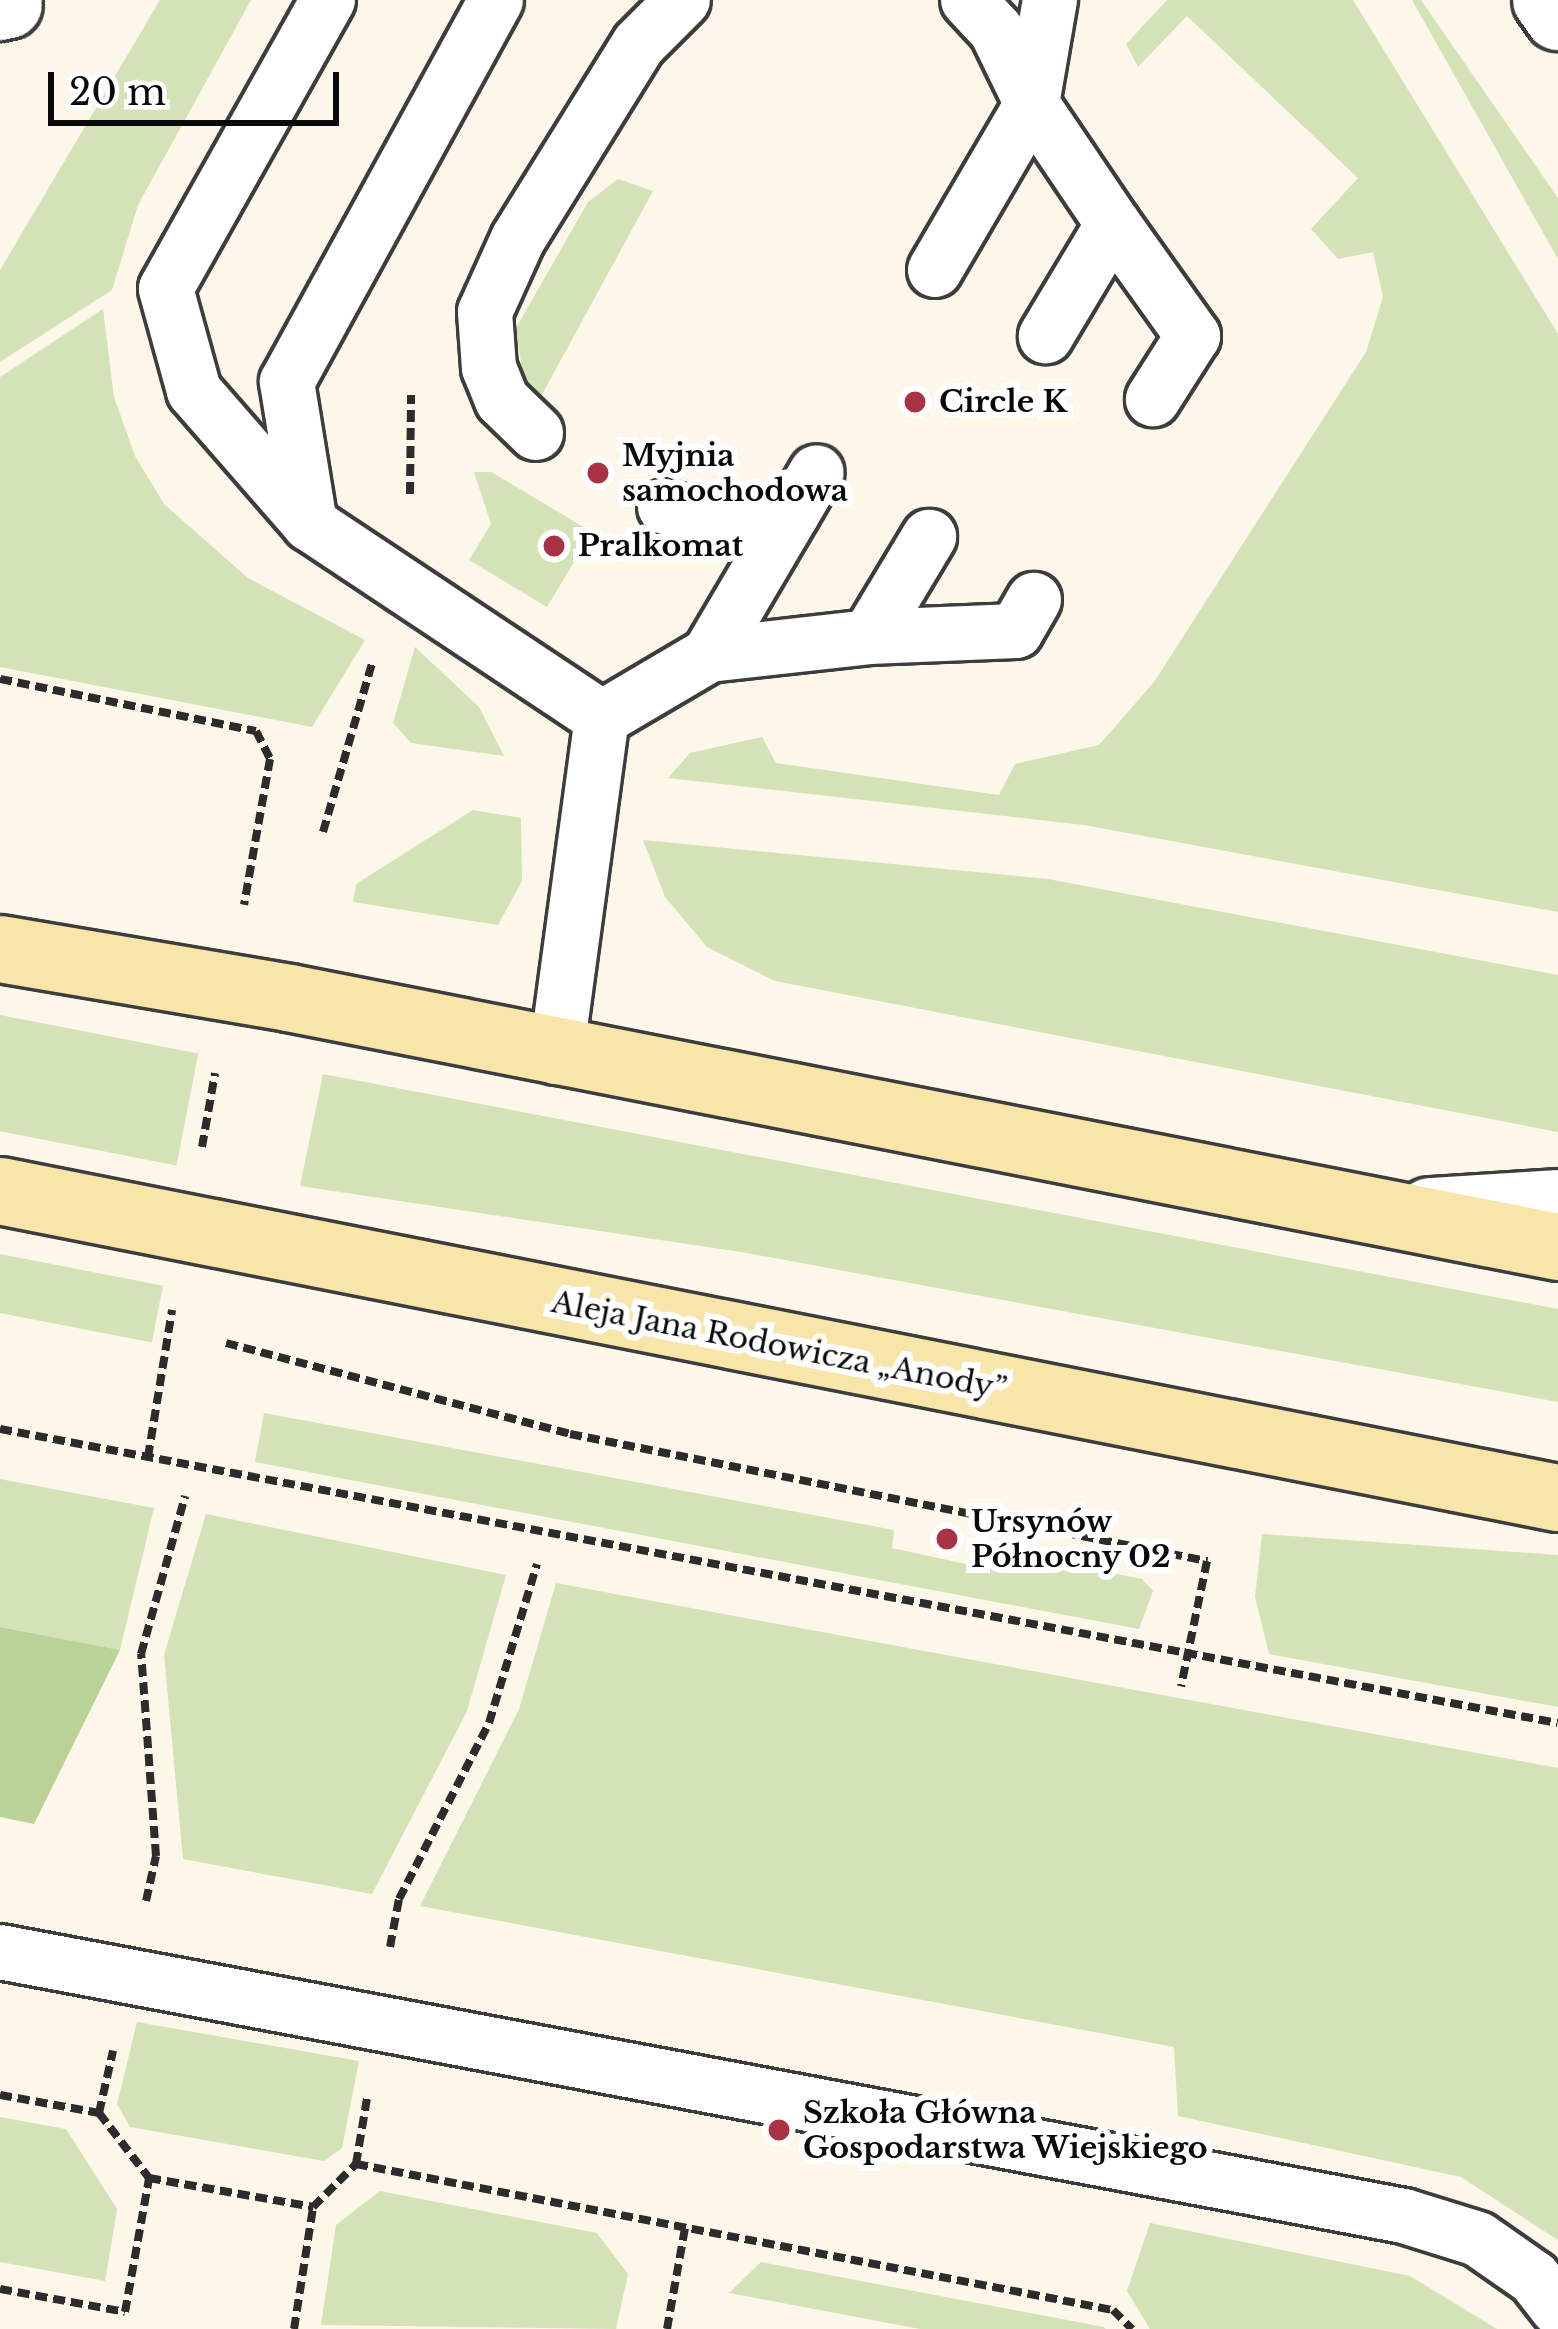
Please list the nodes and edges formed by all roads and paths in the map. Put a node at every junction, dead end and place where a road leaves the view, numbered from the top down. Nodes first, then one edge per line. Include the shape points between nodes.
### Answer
1 (328, 0) edge
2 (496, 0) edge
3 (683, 0) edge
4 (968, 0) edge
5 (1050, 0) edge
6 (1546, 0) edge
7 (1558, 17) edge
8 (1032, 104) junction
9 (1112, 224) junction
10 (935, 270) dead end
11 (1046, 336) dead end
12 (1153, 399) dead end
13 (536, 433) dead end
14 (665, 507) dead end
15 (310, 524) junction
16 (928, 537) dead end
17 (1034, 599) dead end
18 (869, 637) junction
19 (709, 655) junction
20 (0, 679) edge
21 (602, 718) junction
22 (248, 885) dead end
23 (0, 950) edge
24 (218, 1054) dead end
25 (556, 1057) junction
26 (198, 1166) dead end
27 (0, 1191) edge
28 (1558, 1203) edge
29 (1379, 1214) junction
30 (1558, 1247) edge
31 (173, 1304) dead end
32 (226, 1343) dead end
33 (0, 1429) edge
34 (148, 1457) junction
35 (185, 1496) dead end
36 (1558, 1498) edge
37 (537, 1564) dead end
38 (1188, 1654) junction
39 (1181, 1686) dead end
40 (1558, 1723) edge
41 (0, 1952) edge
42 (130, 1977) junction
43 (379, 2024) junction
44 (0, 2095) edge
45 (99, 2113) junction
46 (356, 2164) junction
47 (149, 2178) junction
48 (313, 2207) junction
49 (685, 2228) junction
50 (0, 2289) edge
51 (1558, 2309) edge
52 (295, 2329) edge
53 (667, 2329) edge
54 (1132, 2329) edge

1 - 15 lane via 166,289 194,391
2 - 15 lane via 287,382
3 - 13 lane via 639,44 518,239 485,312 489,368 502,400
4 - 8 lane via 996,30
5 - 8 lane
6 - 7 street
8 - 9 lane
8 - 10 lane
9 - 11 lane
9 - 12 lane via 1192,336
14 - 19 lane via 723,525 805,493
15 - 21 lane
16 - 18 lane
17 - 18 lane via 1016,631
18 - 19 lane
19 - 21 lane
20 - 22 path via 256,731 270,759
21 - 25 lane
23 - 25 main road via 289,998
24 - 26 path
25 - 29 main road
27 - 36 main road, Aleja Jana Rodowicza „Anody”
28 - 29 street
29 - 30 main road
31 - 34 path
32 - 38 path via 570,1434 1207,1561
33 - 34 path
34 - 38 path
35 - 42 path via 141,1654 156,1856
37 - 43 path via 489,1723 399,1898
38 - 39 path
38 - 40 path
41 - 42 lane
42 - 43 lane
42 - 45 path
43 - 46 path
43 - 51 lane via 1405,2216 1478,2239 1534,2278
44 - 45 path
45 - 47 path
46 - 48 path
46 - 49 path
47 - 48 path
47 - 50 path via 124,2312
48 - 52 path
49 - 53 path
49 - 54 path via 1113,2310

